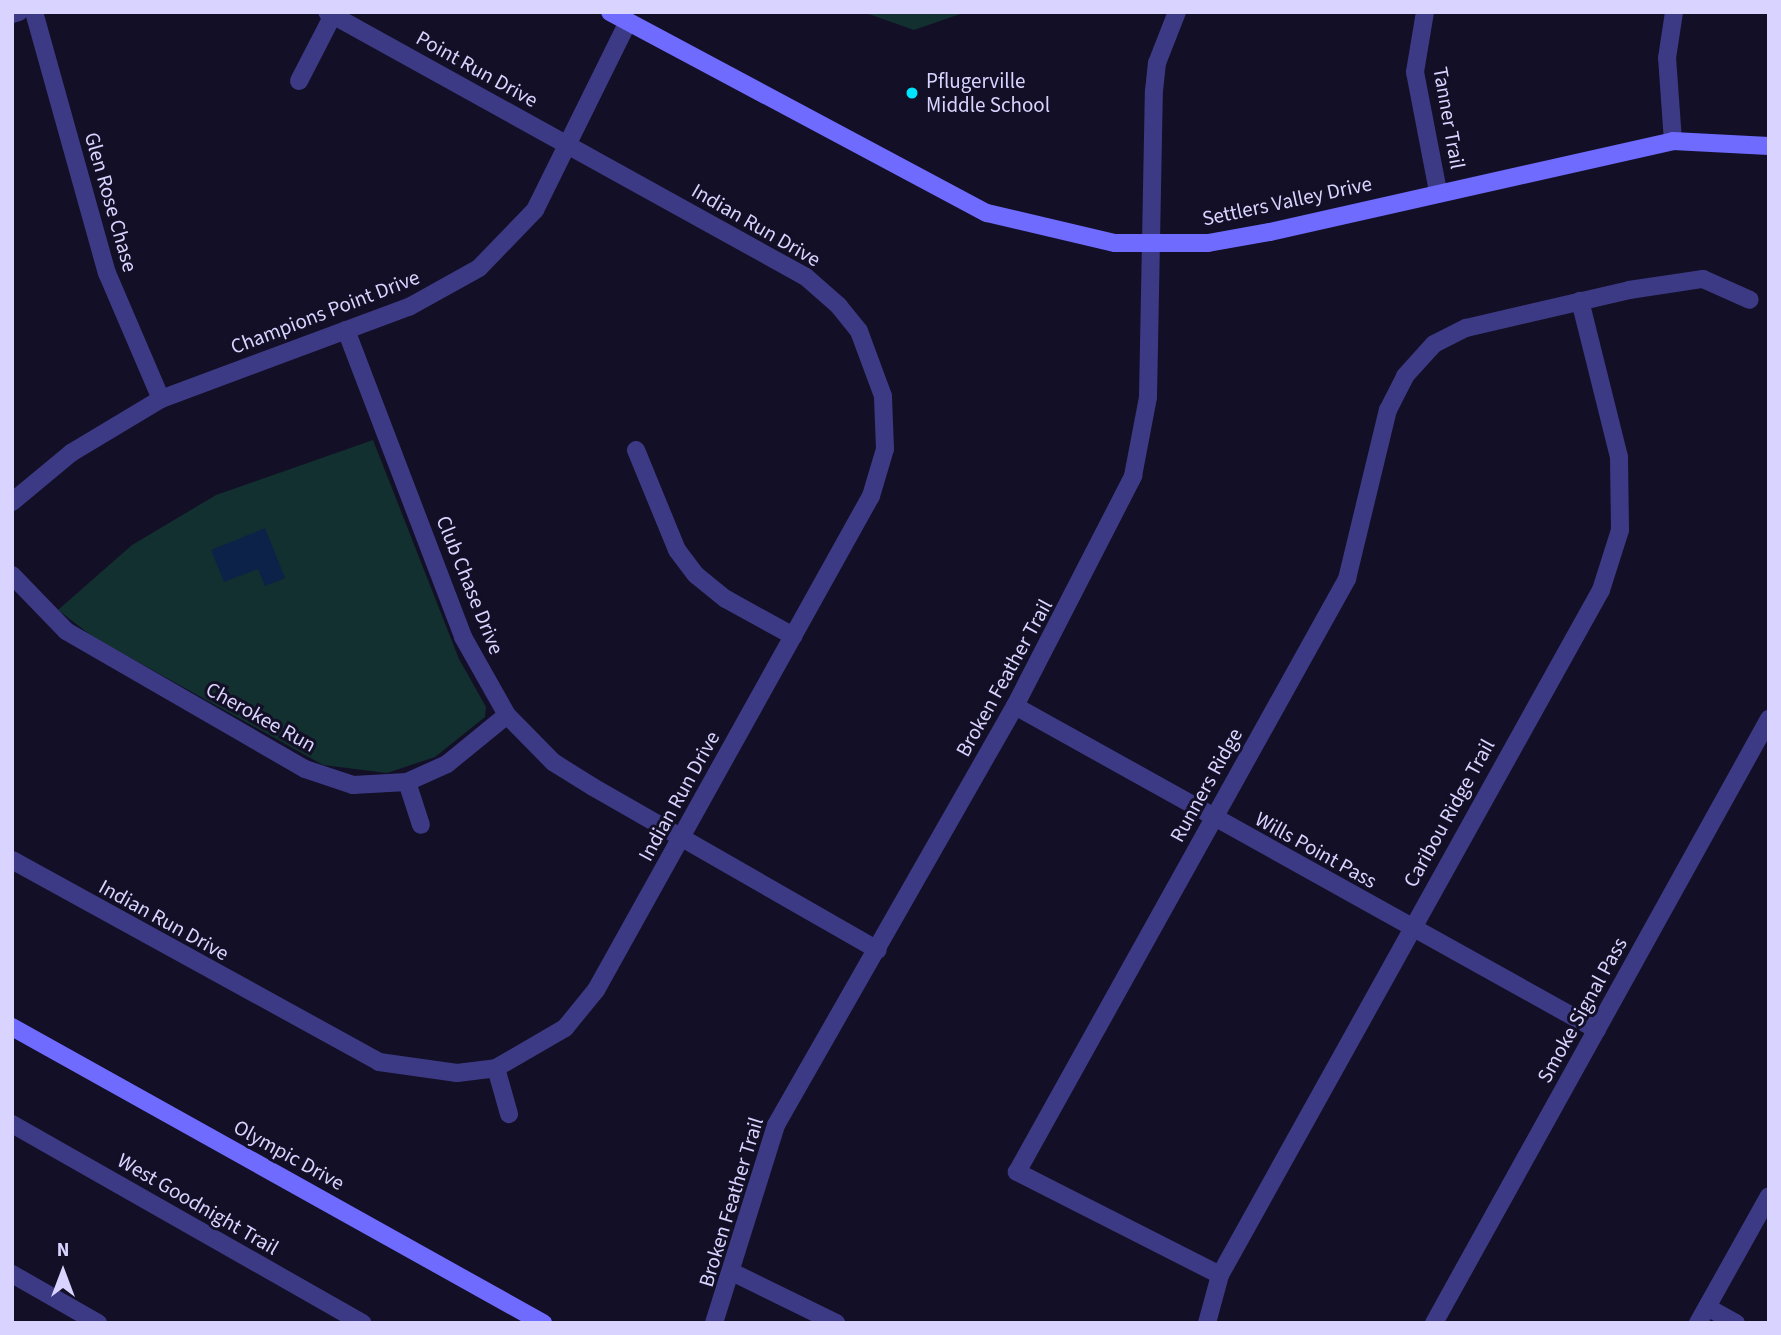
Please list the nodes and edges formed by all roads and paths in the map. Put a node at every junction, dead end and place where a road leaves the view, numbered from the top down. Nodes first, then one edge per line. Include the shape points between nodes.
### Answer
1 (19, 12) edge
2 (34, 12) edge
3 (610, 12) edge
4 (1177, 12) edge
5 (1425, 12) edge
6 (1674, 12) edge
7 (12, 14) edge
8 (330, 14) edge
9 (628, 22) junction
10 (299, 81) dead end
11 (1673, 141) junction
12 (567, 146) junction
13 (1769, 146) edge
14 (1438, 191) junction
15 (1149, 245) junction
16 (1750, 300) dead end
17 (1580, 301) junction
18 (346, 330) junction
19 (162, 399) junction
20 (636, 450) dead end
21 (12, 502) edge
22 (12, 575) edge
23 (793, 636) junction
24 (1015, 706) junction
25 (507, 715) junction
26 (1769, 719) edge
27 (407, 782) junction
28 (1212, 818) junction
29 (421, 825) dead end
30 (682, 837) junction
31 (12, 860) edge
32 (1410, 928) junction
33 (878, 950) junction
34 (12, 1027) edge
35 (1597, 1030) junction
36 (496, 1068) junction
37 (509, 1114) dead end
38 (12, 1124) edge
39 (1769, 1196) edge
40 (734, 1273) junction
41 (12, 1275) edge
42 (1220, 1275) junction
43 (1703, 1315) edge
44 (98, 1323) edge
45 (362, 1323) edge
46 (543, 1323) edge
47 (714, 1323) edge
48 (836, 1323) edge
49 (1207, 1323) edge
50 (1434, 1323) edge
51 (1736, 1323) edge

1 - 7 street
2 - 19 street, Glen Rose Chase via 107,273
3 - 9 street, Settlers Valley Drive
4 - 15 street, Broken Feather Trail via 1157,64
5 - 14 street, Tanner Trail via 1415,72
6 - 11 street via 1667,58
8 - 10 street
8 - 12 street, Point Run Drive
9 - 12 street, Champions Point Drive
9 - 15 street, Settlers Valley Drive via 987,213 1076,237
11 - 13 street, Settlers Valley Drive
11 - 14 street, Settlers Valley Drive
12 - 18 street, Champions Point Drive via 535,210 501,250 449,288
12 - 23 street, Indian Run Drive via 806,277 859,331 876,366 885,421 879,473
14 - 15 street, Settlers Valley Drive via 1270,232
15 - 24 street, Broken Feather Trail via 1148,397 1133,476 1116,519
16 - 17 street, Runners Ridge via 1703,279
17 - 28 street, Runners Ridge via 1466,328 1434,344 1405,376 1388,410 1347,579
17 - 32 street, Caribou Ridge Trail via 1619,457 1620,530 1601,590
18 - 19 street, Champions Point Drive
18 - 25 street, Club Chase Drive via 463,637
19 - 21 street, Champions Point Drive via 91,439
20 - 23 street via 677,550 696,575 726,599
22 - 27 street, Cherokee Run via 66,631 306,769 353,785
23 - 30 street, Indian Run Drive
24 - 28 street, Wills Point Pass
24 - 33 street, Broken Feather Trail
25 - 27 street, Cherokee Run via 447,764
25 - 30 street, Club Chase Drive via 553,762
26 - 35 street, Smoke Signal Pass
27 - 29 street
28 - 32 street, Wills Point Pass
28 - 42 street, Runners Ridge via 1017,1172
30 - 33 street, Club Chase Drive
30 - 36 street, Indian Run Drive via 596,990 565,1028
31 - 36 street, Indian Run Drive via 379,1062 457,1073
32 - 35 street, Wills Point Pass
32 - 42 street, Caribou Ridge Trail
33 - 40 street, Broken Feather Trail via 776,1125
34 - 46 street, Olympic Drive
35 - 50 street, Smoke Signal Pass
36 - 37 street
38 - 45 street, West Goodnight Trail
39 - 43 street
40 - 47 street, Broken Feather Trail
40 - 48 street
41 - 44 street
42 - 49 street, Caribou Ridge Trail
43 - 51 street

